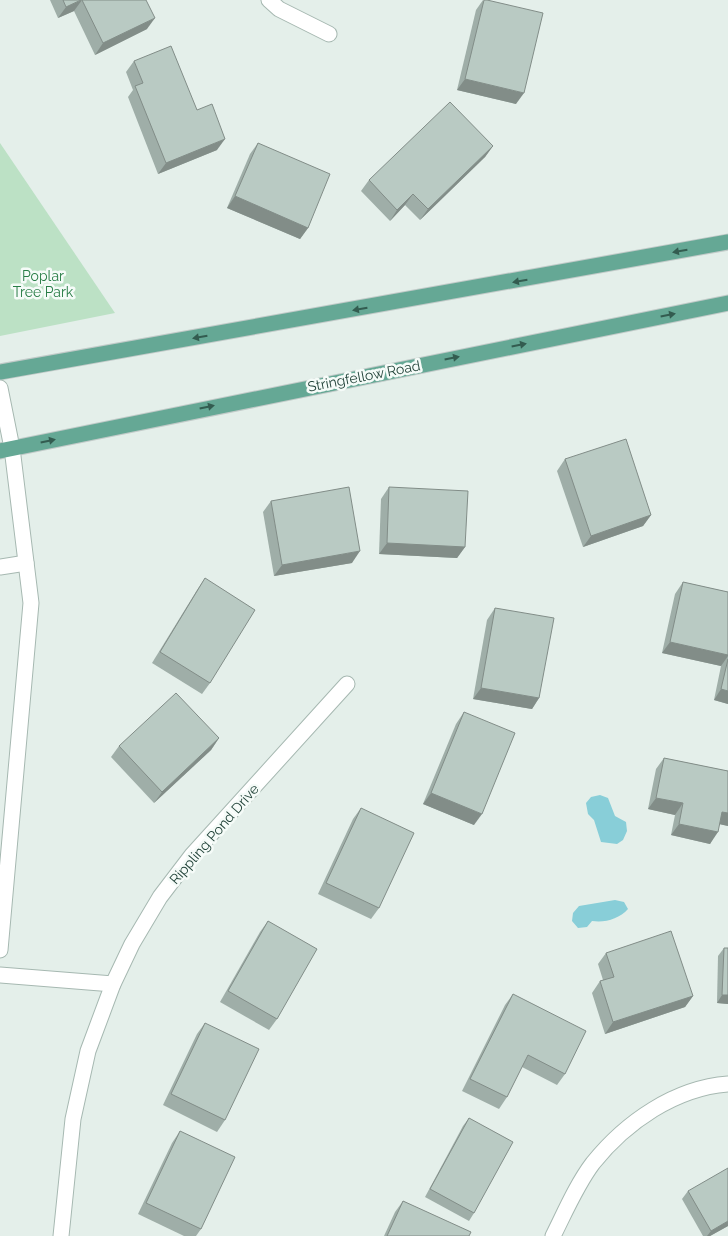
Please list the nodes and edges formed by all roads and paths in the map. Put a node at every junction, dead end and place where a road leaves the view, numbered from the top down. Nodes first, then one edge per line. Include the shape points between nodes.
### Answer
1 (269, 0) edge
2 (329, 34) dead end
3 (728, 242) edge
4 (728, 303) edge
5 (0, 372) edge
6 (0, 388) edge
7 (6, 449) edge
8 (26, 562) junction
9 (0, 567) edge
10 (347, 684) dead end
11 (0, 950) edge
12 (0, 975) edge
13 (113, 984) junction
14 (728, 1084) edge
15 (61, 1236) edge
16 (553, 1236) edge

1 - 2 street via 279,9
3 -> 5 main road
7 -> 4 main road, Stringfellow Road
6 - 7 street
7 - 8 street
8 - 9 street
8 - 11 street via 31,603
10 - 13 street, Rippling Pond Drive via 192,855 160,897
12 - 13 street
13 - 15 street, Rippling Pond Drive via 88,1051 73,1119
14 - 16 street via 672,1099 617,1135 592,1164

